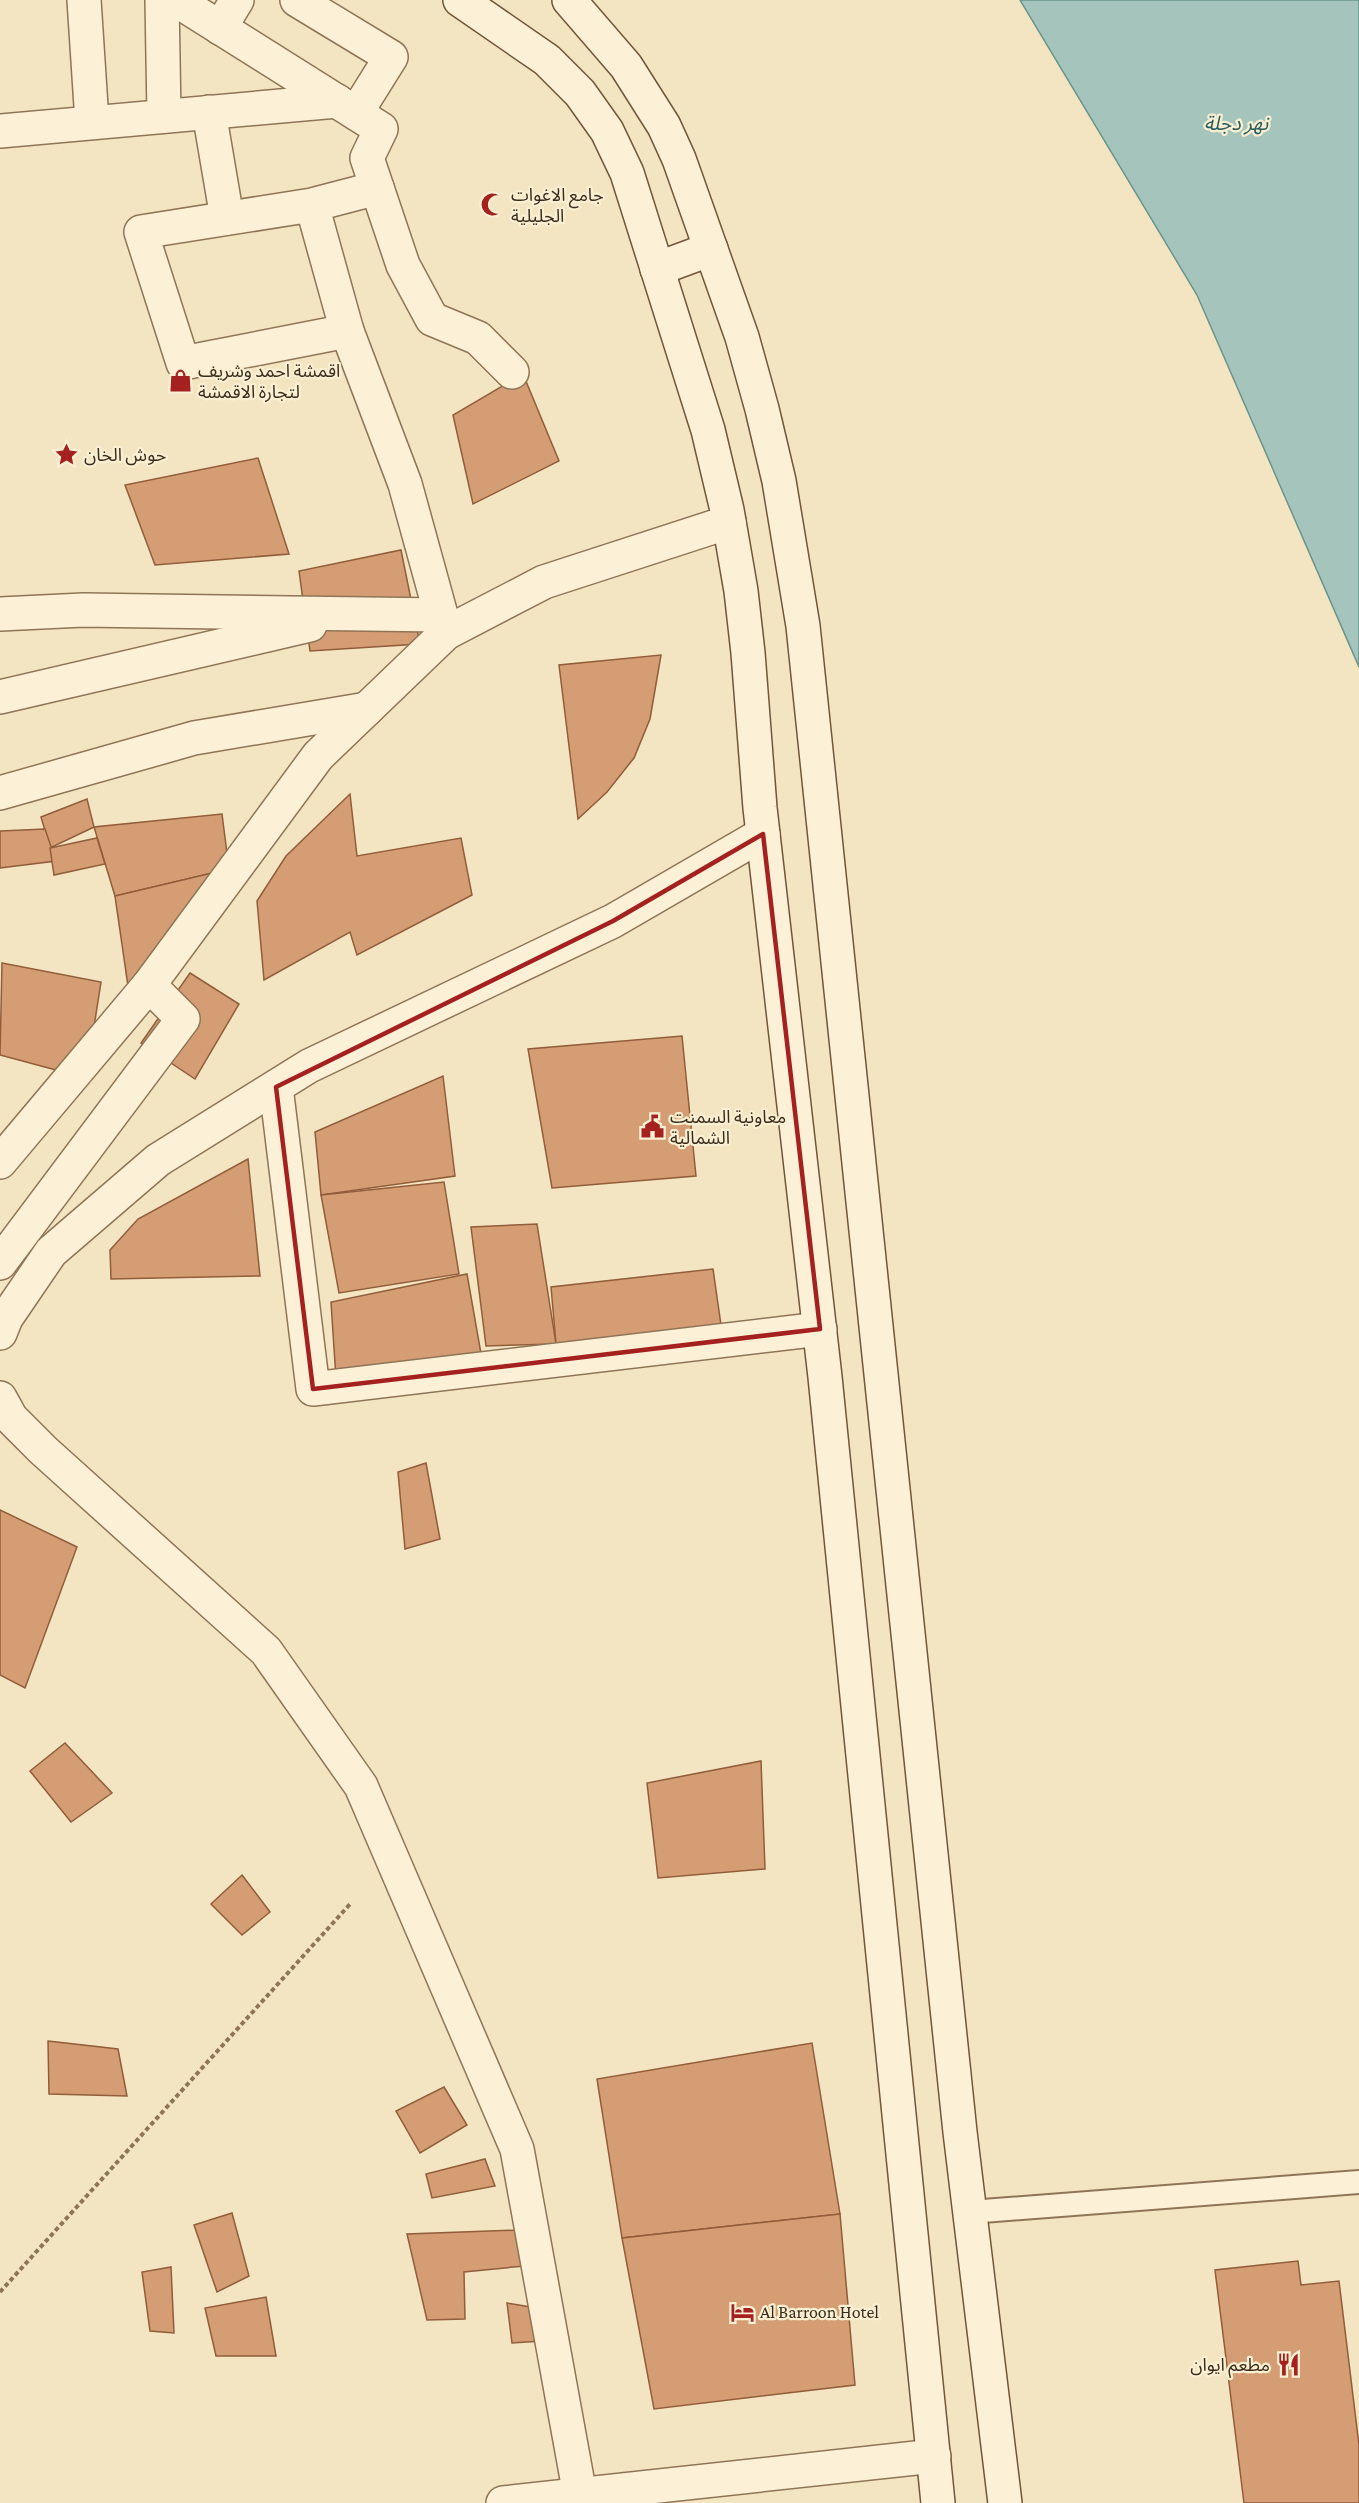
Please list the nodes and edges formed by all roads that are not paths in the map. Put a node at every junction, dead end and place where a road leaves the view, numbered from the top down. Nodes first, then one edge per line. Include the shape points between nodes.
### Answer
1 (84, 0) edge
2 (162, 0) edge
3 (176, 0) edge
4 (237, 0) edge
5 (297, 0) edge
6 (460, 0) edge
7 (569, 0) edge
8 (338, 10) edge
9 (220, 28) junction
10 (346, 107) junction
11 (209, 112) junction
12 (164, 116) junction
13 (92, 122) junction
14 (0, 130) edge
15 (377, 188) junction
16 (312, 206) junction
17 (227, 218) junction
18 (711, 249) junction
19 (657, 269) junction
20 (347, 332) junction
21 (512, 372) dead end
22 (729, 522) junction
23 (362, 613) junction
24 (0, 614) edge
25 (444, 624) junction
26 (0, 697) edge
27 (367, 709) junction
28 (0, 793) edge
29 (763, 834) junction
30 (149, 985) junction
31 (276, 1087) junction
32 (0, 1162) edge
33 (0, 1263) edge
34 (820, 1329) junction
35 (0, 1333) edge
36 (0, 1398) edge
37 (1359, 2182) edge
38 (970, 2212) junction
39 (934, 2456) junction
40 (580, 2495) junction
41 (503, 2503) edge
42 (939, 2503) edge
43 (1005, 2503) edge

1 - 13 street
2 - 12 street
3 - 9 street
4 - 9 street
5 - 8 street
6 - 19 street via 547,60 580,93 607,131 627,172
7 - 18 street via 626,66 658,116 679,159
8 - 10 street via 391,57
9 - 10 street
10 - 11 street
10 - 15 street via 381,129 367,158
11 - 12 street
11 - 17 street
12 - 13 street
13 - 14 street
15 - 16 street
15 - 21 street via 403,265 432,319 478,338
16 - 17 street
16 - 20 street
17 - 20 street via 141,232 183,363
18 - 19 street
18 - 38 street via 762,409 779,481 803,626
19 - 22 street via 708,430
20 - 25 street via 405,484
22 - 25 street via 544,582
22 - 29 street via 748,653
23 - 24 street via 83,610
23 - 25 street
23 - 26 street
25 - 27 street
27 - 28 street via 194,738
27 - 30 street via 318,756
29 - 31 street via 613,921 309,1066
29 - 34 street
30 - 32 street
30 - 33 street via 183,1019
31 - 34 street via 313,1389
31 - 35 street via 158,1160 51,1252
34 - 39 street
36 - 40 street via 11,1418 44,1450 266,1651 361,1786 517,2149
37 - 38 lane
38 - 43 street
39 - 40 street
39 - 42 street
40 - 41 street

